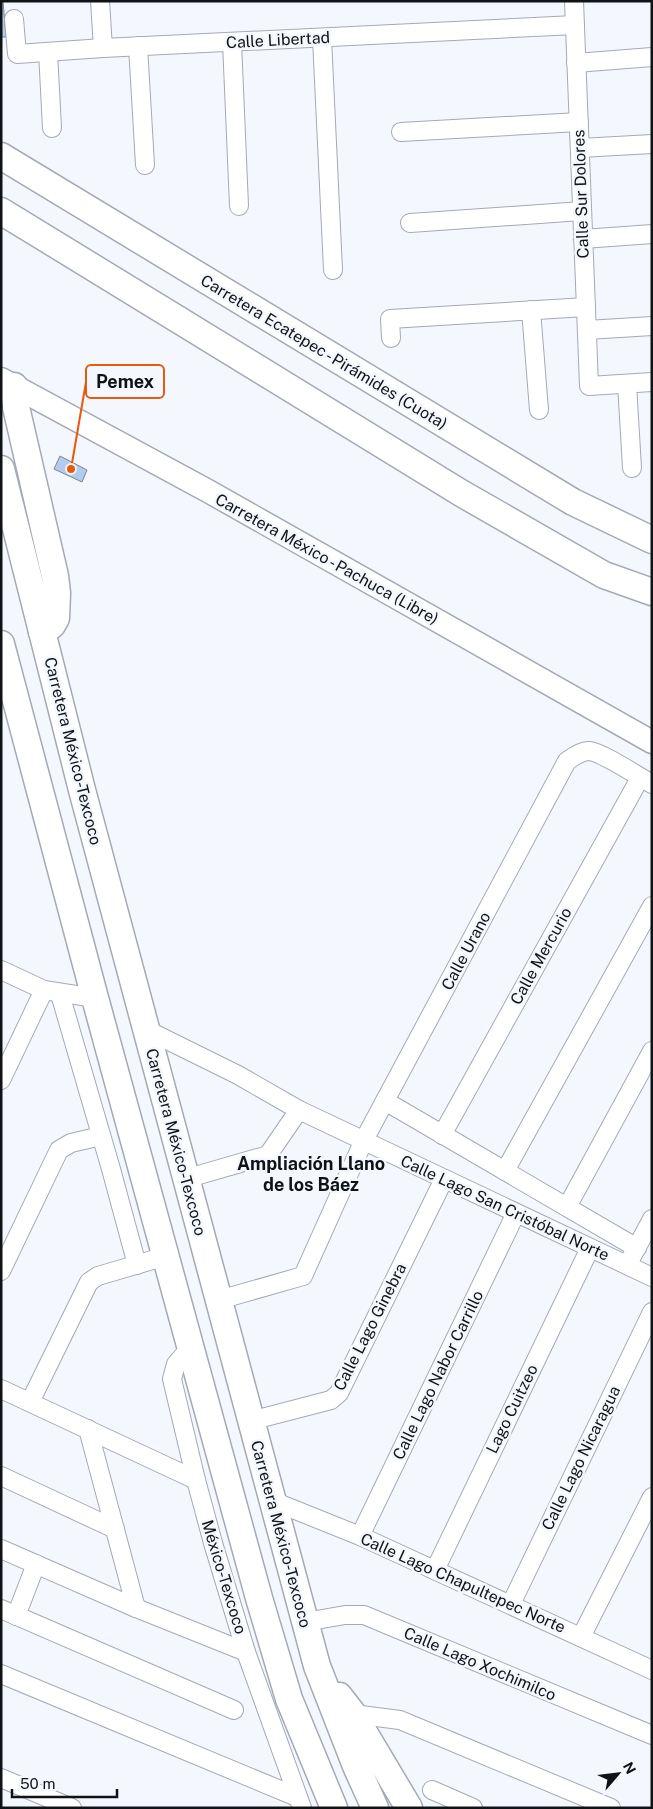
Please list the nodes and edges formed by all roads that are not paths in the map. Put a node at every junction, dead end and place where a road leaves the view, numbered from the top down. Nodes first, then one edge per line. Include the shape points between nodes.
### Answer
1 (100, 1) edge
2 (574, 1) edge
3 (14, 19) dead end
4 (575, 25) junction
5 (322, 38) junction
6 (232, 42) junction
7 (138, 46) junction
8 (103, 48) junction
9 (48, 52) junction
10 (652, 58) edge
11 (576, 63) junction
12 (578, 122) junction
13 (52, 128) dead end
14 (401, 132) dead end
15 (652, 144) edge
16 (580, 148) junction
17 (1, 156) edge
18 (145, 165) dead end
19 (239, 206) dead end
20 (1, 211) edge
21 (582, 211) junction
22 (410, 223) dead end
23 (652, 234) edge
24 (583, 239) junction
25 (333, 270) dead end
26 (586, 307) junction
27 (531, 310) junction
28 (652, 326) edge
29 (587, 330) junction
30 (391, 338) dead end
31 (652, 382) edge
32 (8, 383) edge
33 (627, 384) junction
34 (539, 410) dead end
35 (632, 468) dead end
36 (1, 469) edge
37 (652, 540) edge
38 (652, 592) edge
39 (42, 632) junction
40 (1, 644) edge
41 (652, 742) edge
42 (646, 781) edge
43 (652, 906) edge
44 (1, 970) edge
45 (52, 992) junction
46 (95, 998) junction
47 (146, 1029) junction
48 (652, 1051) edge
49 (1, 1080) edge
50 (118, 1081) junction
51 (385, 1101) junction
52 (93, 1106) junction
53 (299, 1110) junction
54 (442, 1135) junction
55 (101, 1136) junction
56 (364, 1140) junction
57 (139, 1158) junction
58 (111, 1169) junction
59 (505, 1171) junction
60 (444, 1178) junction
61 (186, 1179) junction
62 (567, 1207) junction
63 (516, 1213) junction
64 (652, 1219) edge
65 (590, 1248) junction
66 (637, 1248) junction
67 (166, 1256) junction
68 (137, 1265) junction
69 (627, 1266) junction
70 (1, 1271) edge
71 (652, 1277) edge
72 (219, 1300) junction
73 (652, 1312) edge
74 (191, 1347) junction
75 (1, 1389) edge
76 (30, 1402) junction
77 (250, 1421) junction
78 (88, 1428) junction
79 (1, 1476) edge
80 (196, 1480) junction
81 (652, 1496) edge
82 (272, 1501) junction
83 (115, 1529) junction
84 (360, 1536) junction
85 (1, 1549) edge
86 (36, 1564) junction
87 (434, 1570) junction
88 (511, 1604) junction
89 (136, 1608) junction
90 (9, 1612) edge
91 (305, 1622) junction
92 (581, 1637) junction
93 (246, 1652) junction
94 (316, 1666) junction
95 (652, 1670) edge
96 (1, 1674) edge
97 (289, 1699) junction
98 (234, 1710) dead end
99 (353, 1714) junction
100 (652, 1735) edge
101 (1, 1778) edge
102 (432, 1790) dead end
103 (305, 1804) edge
104 (72, 1808) edge
105 (334, 1808) edge
106 (376, 1808) edge
107 (409, 1808) edge
108 (473, 1808) edge
109 (611, 1808) edge

1 - 8 street
2 - 4 street, Calle Sur Dolores
3 - 9 street, Calle Libertad via 17,54
4 - 5 street, Calle Libertad
4 - 11 street, Calle Sur Dolores
5 - 6 street, Calle Libertad
5 - 25 street
6 - 7 street, Calle Libertad
6 - 19 street
7 - 8 street, Calle Libertad
7 - 18 street
8 - 9 street, Calle Libertad
9 - 13 street
10 - 11 street
11 - 12 street, Calle Sur Dolores
12 - 14 street
12 - 16 street, Calle Sur Dolores
15 - 16 street
16 - 21 street, Calle Sur Dolores
17 - 37 highway, Carretera Ecatepec - Pirámides (Cuota) via 573,502
20 - 38 highway via 461,493 604,575
21 - 22 street
21 - 24 street, Calle Sur Dolores
23 - 24 street
24 - 26 street, Calle Sur Dolores
26 - 27 street
26 - 29 street, Calle Sur Dolores
27 - 30 street via 390,319
27 - 34 street
28 - 29 street
29 - 33 street, Calle Sur Dolores via 589,386
31 - 33 street
32 - 39 highway via 52,560 57,593 56,618
32 - 41 main road, Carretera México - Pachuca (Libre) via 208,491
33 - 35 street
36 - 39 highway, Carretera México-Texcoco
39 - 47 highway, Carretera México-Texcoco
40 - 46 highway
42 - 51 street, Calle Urano via 588,751 567,761
42 - 54 street, Calle Mercurio
43 - 59 street
44 - 45 street
45 - 46 street
45 - 49 street
45 - 52 street
46 - 50 highway
47 - 53 street, Calle Lago San Cristóbal Norte
47 - 61 highway, Carretera México-Texcoco
48 - 62 street
50 - 52 street
50 - 57 highway
51 - 54 street, Calle Lago San Cristóbal Norte
51 - 56 street, Calle Urano
52 - 55 street
53 - 56 street, Calle Lago San Cristóbal Norte
53 - 61 street via 268,1155
54 - 59 street, Calle Lago San Cristóbal Norte
55 - 58 street
55 - 70 street via 59,1150
56 - 60 street, Calle Lago San Cristóbal Norte
56 - 72 street, Calle Urano via 303,1276
57 - 58 street
57 - 67 highway
58 - 68 street
59 - 62 street, Calle Lago San Cristóbal Norte
60 - 63 street, Calle Lago San Cristóbal Norte
60 - 77 street, Calle Lago Ginebra via 339,1393 331,1400
61 - 72 highway, Carretera México-Texcoco
62 - 66 street, Calle Lago San Cristóbal Norte
63 - 65 street, Calle Lago San Cristóbal Norte
63 - 84 street, Calle Lago Nabor Carrillo
64 - 66 street
65 - 69 street, Calle Lago San Cristóbal Norte
65 - 87 street, Lago Cuitzeo
66 - 69 street
67 - 68 street
67 - 74 highway
68 - 76 street via 98,1276 89,1282
69 - 71 street, Calle Lago San Cristóbal Norte
72 - 77 highway, Carretera México-Texcoco
73 - 88 street, Calle Lago Nicaragua
74 - 80 street, México-Texcoco via 176,1364 172,1379
74 - 97 highway
75 - 76 street
76 - 78 street
77 - 82 highway, Carretera México-Texcoco
78 - 80 street
78 - 83 street
79 - 83 street
80 - 93 street, México-Texcoco
81 - 92 street
82 - 84 street, Calle Lago Chapultepec Norte
82 - 91 highway, Carretera México-Texcoco
83 - 89 street
84 - 87 street, Calle Lago Chapultepec Norte
85 - 86 street
86 - 89 street
86 - 90 street
87 - 88 street, Calle Lago Chapultepec Norte
88 - 92 street, Calle Lago Chapultepec Norte
89 - 93 street
90 - 98 street
91 - 94 highway, Carretera México-Texcoco
91 - 100 street, Calle Lago Xochimilco via 364,1615
92 - 95 street, Calle Lago Chapultepec Norte
93 - 103 street, México-Texcoco
94 - 99 highway
94 - 106 highway, Carretera México-Texcoco
96 - 103 street
97 - 103 highway via 302,1766
97 - 105 highway
99 - 107 highway
99 - 109 street via 400,1720
101 - 104 street
102 - 108 street

